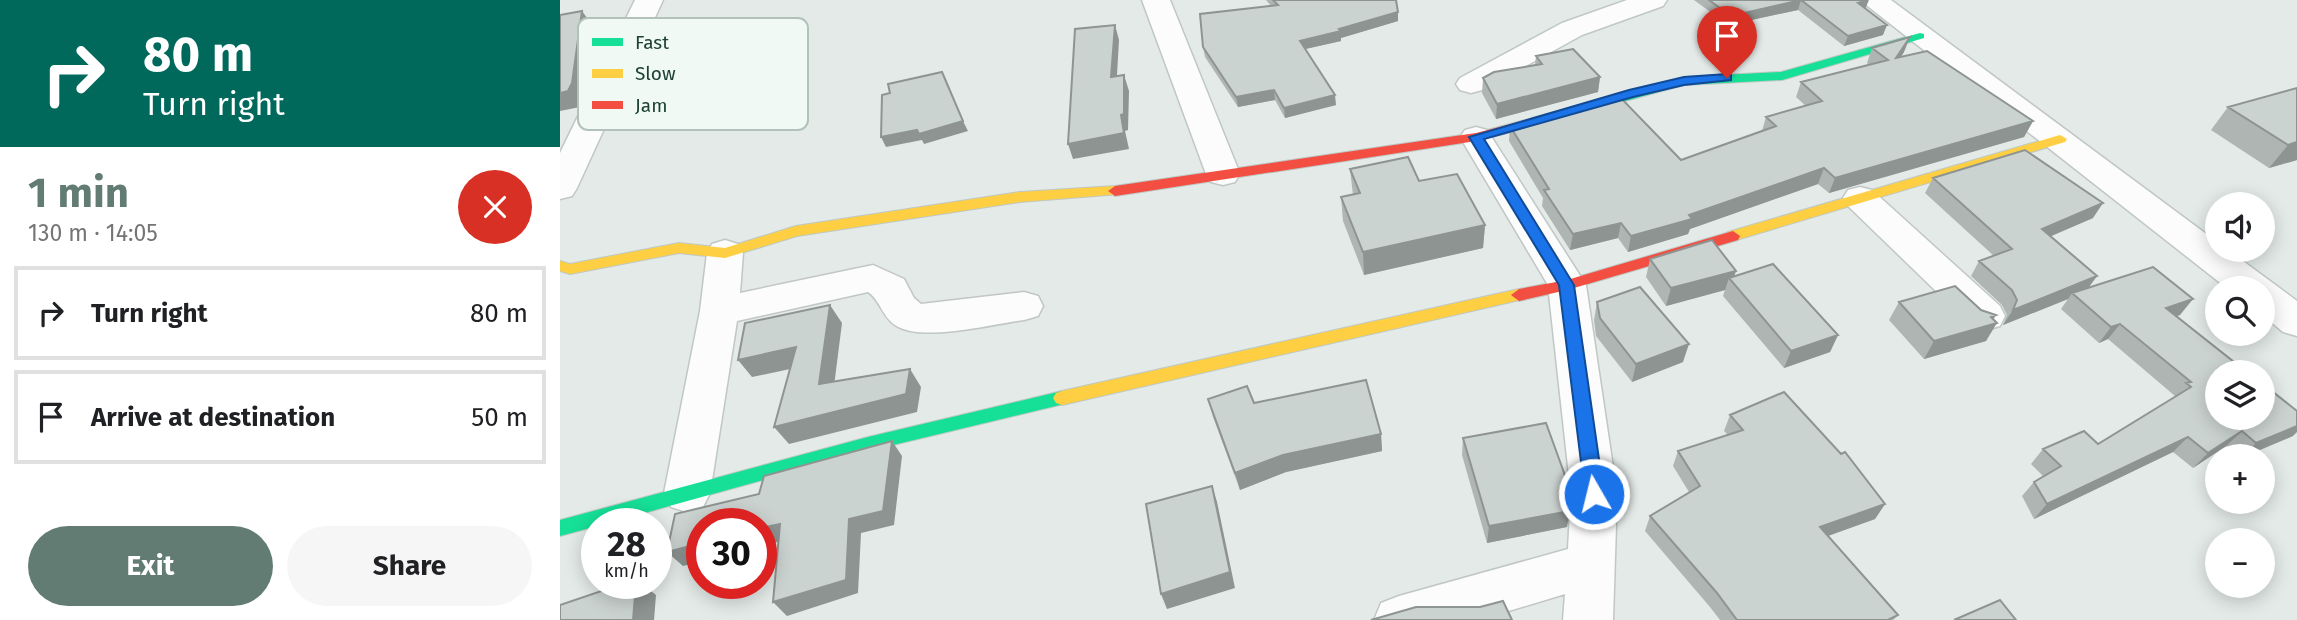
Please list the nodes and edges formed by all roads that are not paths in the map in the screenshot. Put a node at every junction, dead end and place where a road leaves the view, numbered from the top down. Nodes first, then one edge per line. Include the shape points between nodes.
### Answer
1 (649, 0) edge
2 (1156, 0) edge
3 (1653, 0) edge
4 (1874, 0) edge
5 (640, 18) edge
6 (1920, 36) junction
7 (1471, 84) dead end
8 (587, 130) edge
9 (1476, 137) junction
10 (2060, 139) junction
11 (1223, 174) junction
12 (560, 188) edge
13 (1860, 198) junction
14 (725, 253) junction
15 (560, 266) edge
16 (2237, 276) edge
17 (1567, 285) junction
18 (2275, 305) edge
19 (1024, 306) dead end
20 (719, 311) junction
21 (1986, 316) edge
22 (2297, 322) edge
23 (687, 493) junction
24 (560, 528) edge
25 (1590, 565) junction
26 (1399, 620) edge
27 (1588, 620) edge

1 - 5 street
2 - 11 street
3 - 7 street via 1572,29
4 - 6 street
6 - 9 street via 1783,76 1684,81
6 - 10 street
8 - 12 street
9 - 11 street
9 - 17 street
10 - 13 street
10 - 16 street
11 - 14 street via 1020,197 796,231
13 - 17 street
13 - 21 street
14 - 15 street via 679,248 570,269
14 - 20 street
17 - 23 street via 1202,364 868,444
17 - 25 street via 1594,494
18 - 22 street
19 - 20 street via 927,319 911,317 899,307 891,289 873,278
20 - 23 street
23 - 24 street
25 - 26 street
25 - 27 street

